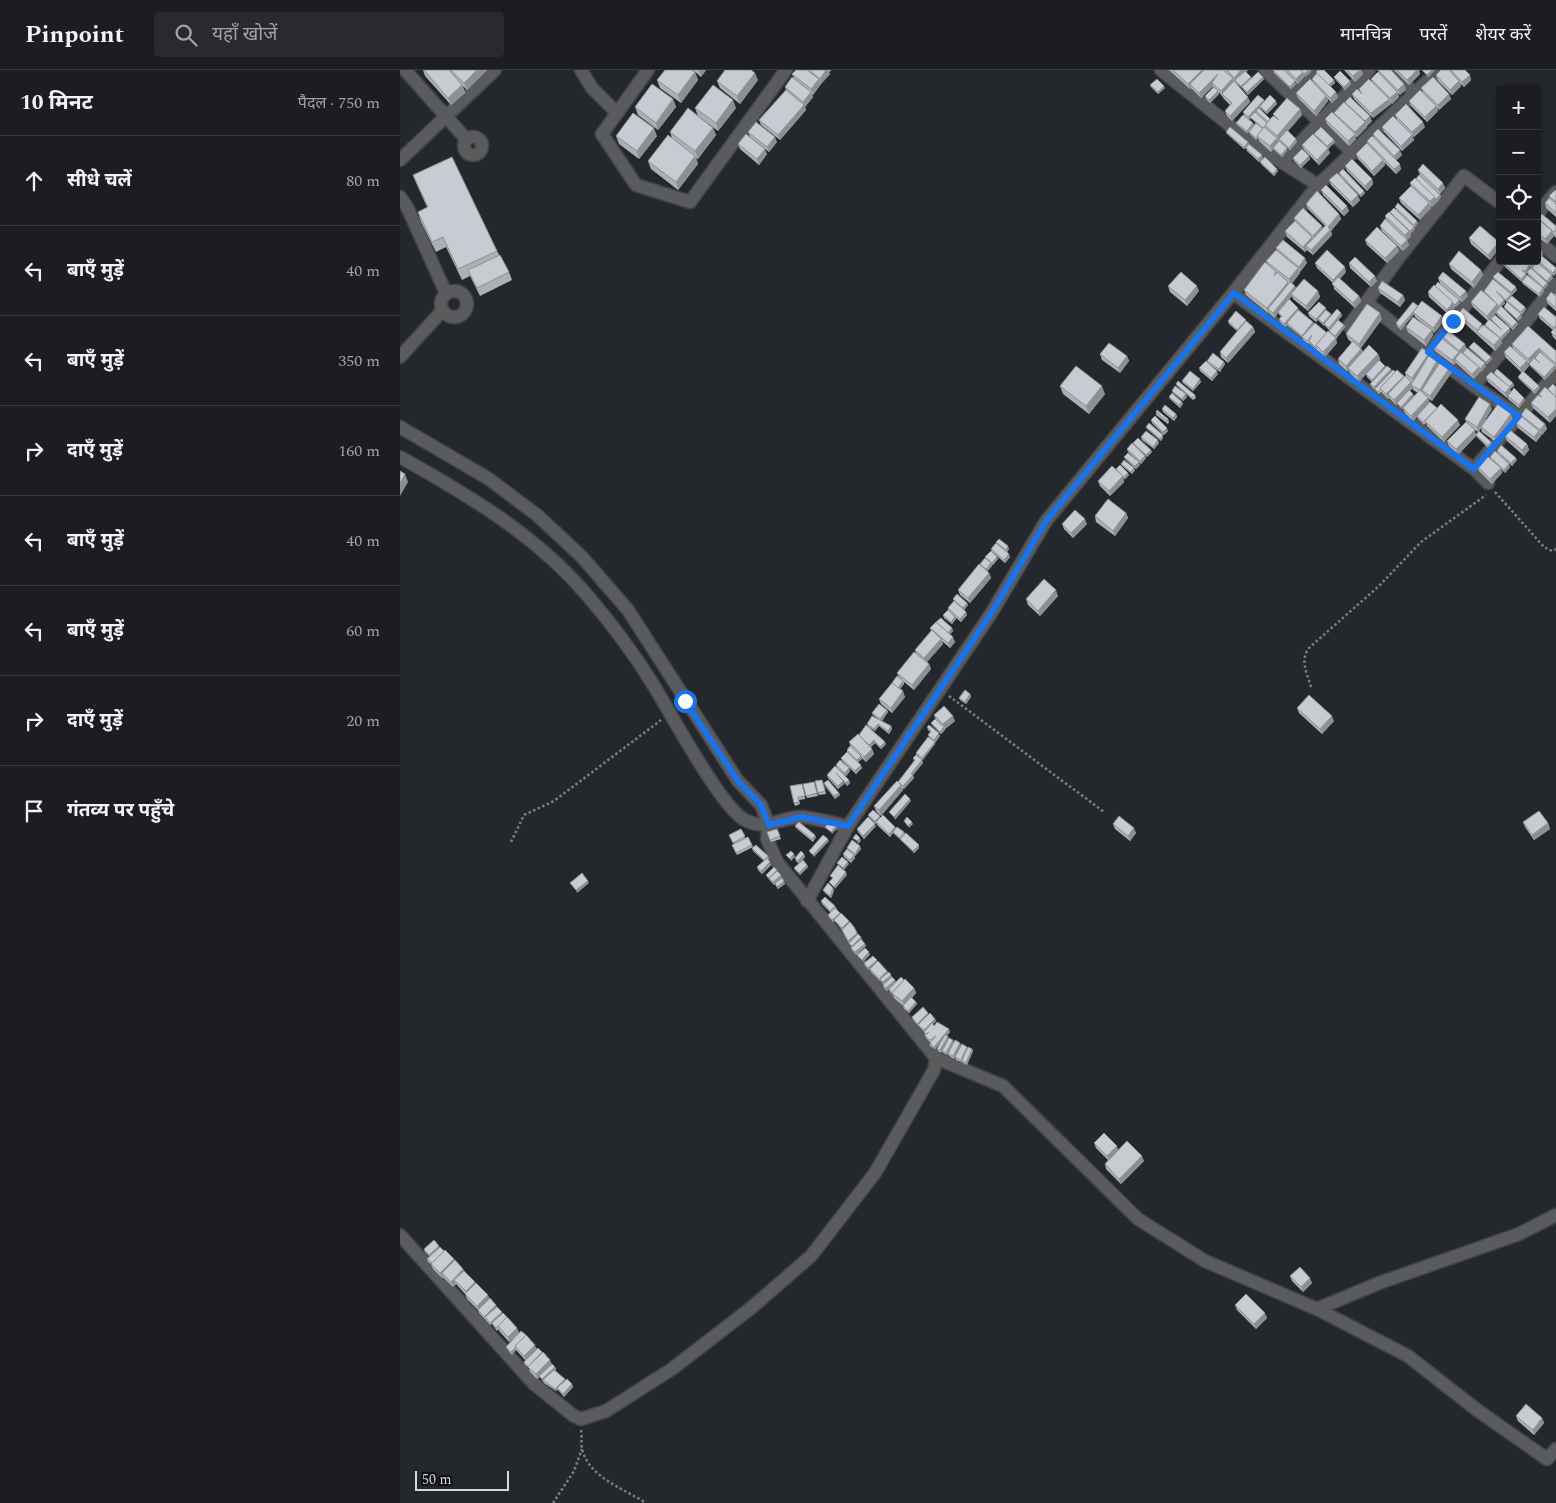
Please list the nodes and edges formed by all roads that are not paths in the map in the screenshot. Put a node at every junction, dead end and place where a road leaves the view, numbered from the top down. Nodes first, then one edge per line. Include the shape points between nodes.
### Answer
1 (405, 70) edge
2 (495, 70) edge
3 (648, 70) edge
4 (786, 70) edge
5 (1161, 70) edge
6 (1265, 70) edge
7 (1318, 70) edge
8 (1369, 70) edge
9 (1392, 70) edge
10 (1439, 70) edge
11 (582, 72) edge
12 (1414, 93) junction
13 (1292, 95) junction
14 (617, 114) junction
15 (445, 117) junction
16 (1319, 121) junction
17 (466, 139) dead end
18 (1352, 153) junction
19 (400, 160) edge
20 (1282, 162) junction
21 (1318, 185) junction
22 (1556, 192) edge
23 (400, 197) edge
24 (1496, 200) edge
25 (1541, 209) edge
26 (1541, 244) edge
27 (1556, 256) edge
28 (1497, 265) edge
29 (1556, 284) edge
30 (446, 293) junction
31 (1234, 293) junction
32 (1366, 302) junction
33 (442, 310) junction
34 (1349, 326) edge
35 (1428, 352) junction
36 (400, 357) edge
37 (1556, 373) edge
38 (1474, 386) junction
39 (1519, 416) junction
40 (401, 429) edge
41 (400, 457) edge
42 (1474, 469) junction
43 (1488, 483) edge
44 (620, 638) junction
45 (650, 644) junction
46 (669, 676) junction
47 (654, 685) junction
48 (685, 701) junction
49 (687, 741) junction
50 (769, 825) junction
51 (848, 826) junction
52 (807, 901) junction
53 (936, 1058) junction
54 (1556, 1215) edge
55 (400, 1235) edge
56 (1317, 1309) junction
57 (1553, 1458) edge

1 - 15 street
2 - 15 street
3 - 14 street
4 - 14 street via 690,202 636,185 602,134
5 - 20 street via 1253,144
6 - 13 street
7 - 13 street
8 - 16 street
9 - 12 street
10 - 12 street
11 - 14 street via 592,88
12 - 18 street
13 - 16 street
15 - 17 street
15 - 19 street
16 - 18 street
16 - 20 street
18 - 21 street
20 - 21 street
21 - 31 street
22 - 25 street
23 - 30 street via 408,207
24 - 32 street via 1464,176
26 - 27 street
28 - 35 street
29 - 38 street
30 - 33 street via 440,301
30 - 33 street via 459,292 466,298 467,306 462,314 454,317
31 - 42 street
31 - 51 street via 1046,521 992,612
32 - 34 street
32 - 35 street
33 - 36 street
35 - 38 street
37 - 39 street
38 - 39 street
39 - 42 street
40 - 45 street via 489,479 537,515 582,557 628,610
41 - 44 street via 452,485 550,556 588,595
42 - 43 street
44 - 45 street
44 - 47 street
45 - 46 street
46 - 47 street
46 - 48 street
47 - 49 street
48 - 49 street
48 - 50 street via 738,781 761,805
49 - 50 street via 735,812 745,820
50 - 51 street via 802,817
50 - 52 street via 767,839 771,851
51 - 52 street
52 - 53 street
53 - 55 street via 934,1070 875,1173 811,1256 751,1308 672,1369 606,1411 581,1418 574,1416 534,1384
53 - 56 street via 1003,1086 1138,1219 1205,1261
54 - 56 street via 1519,1234 1379,1283
56 - 57 street via 1408,1356 1477,1410

